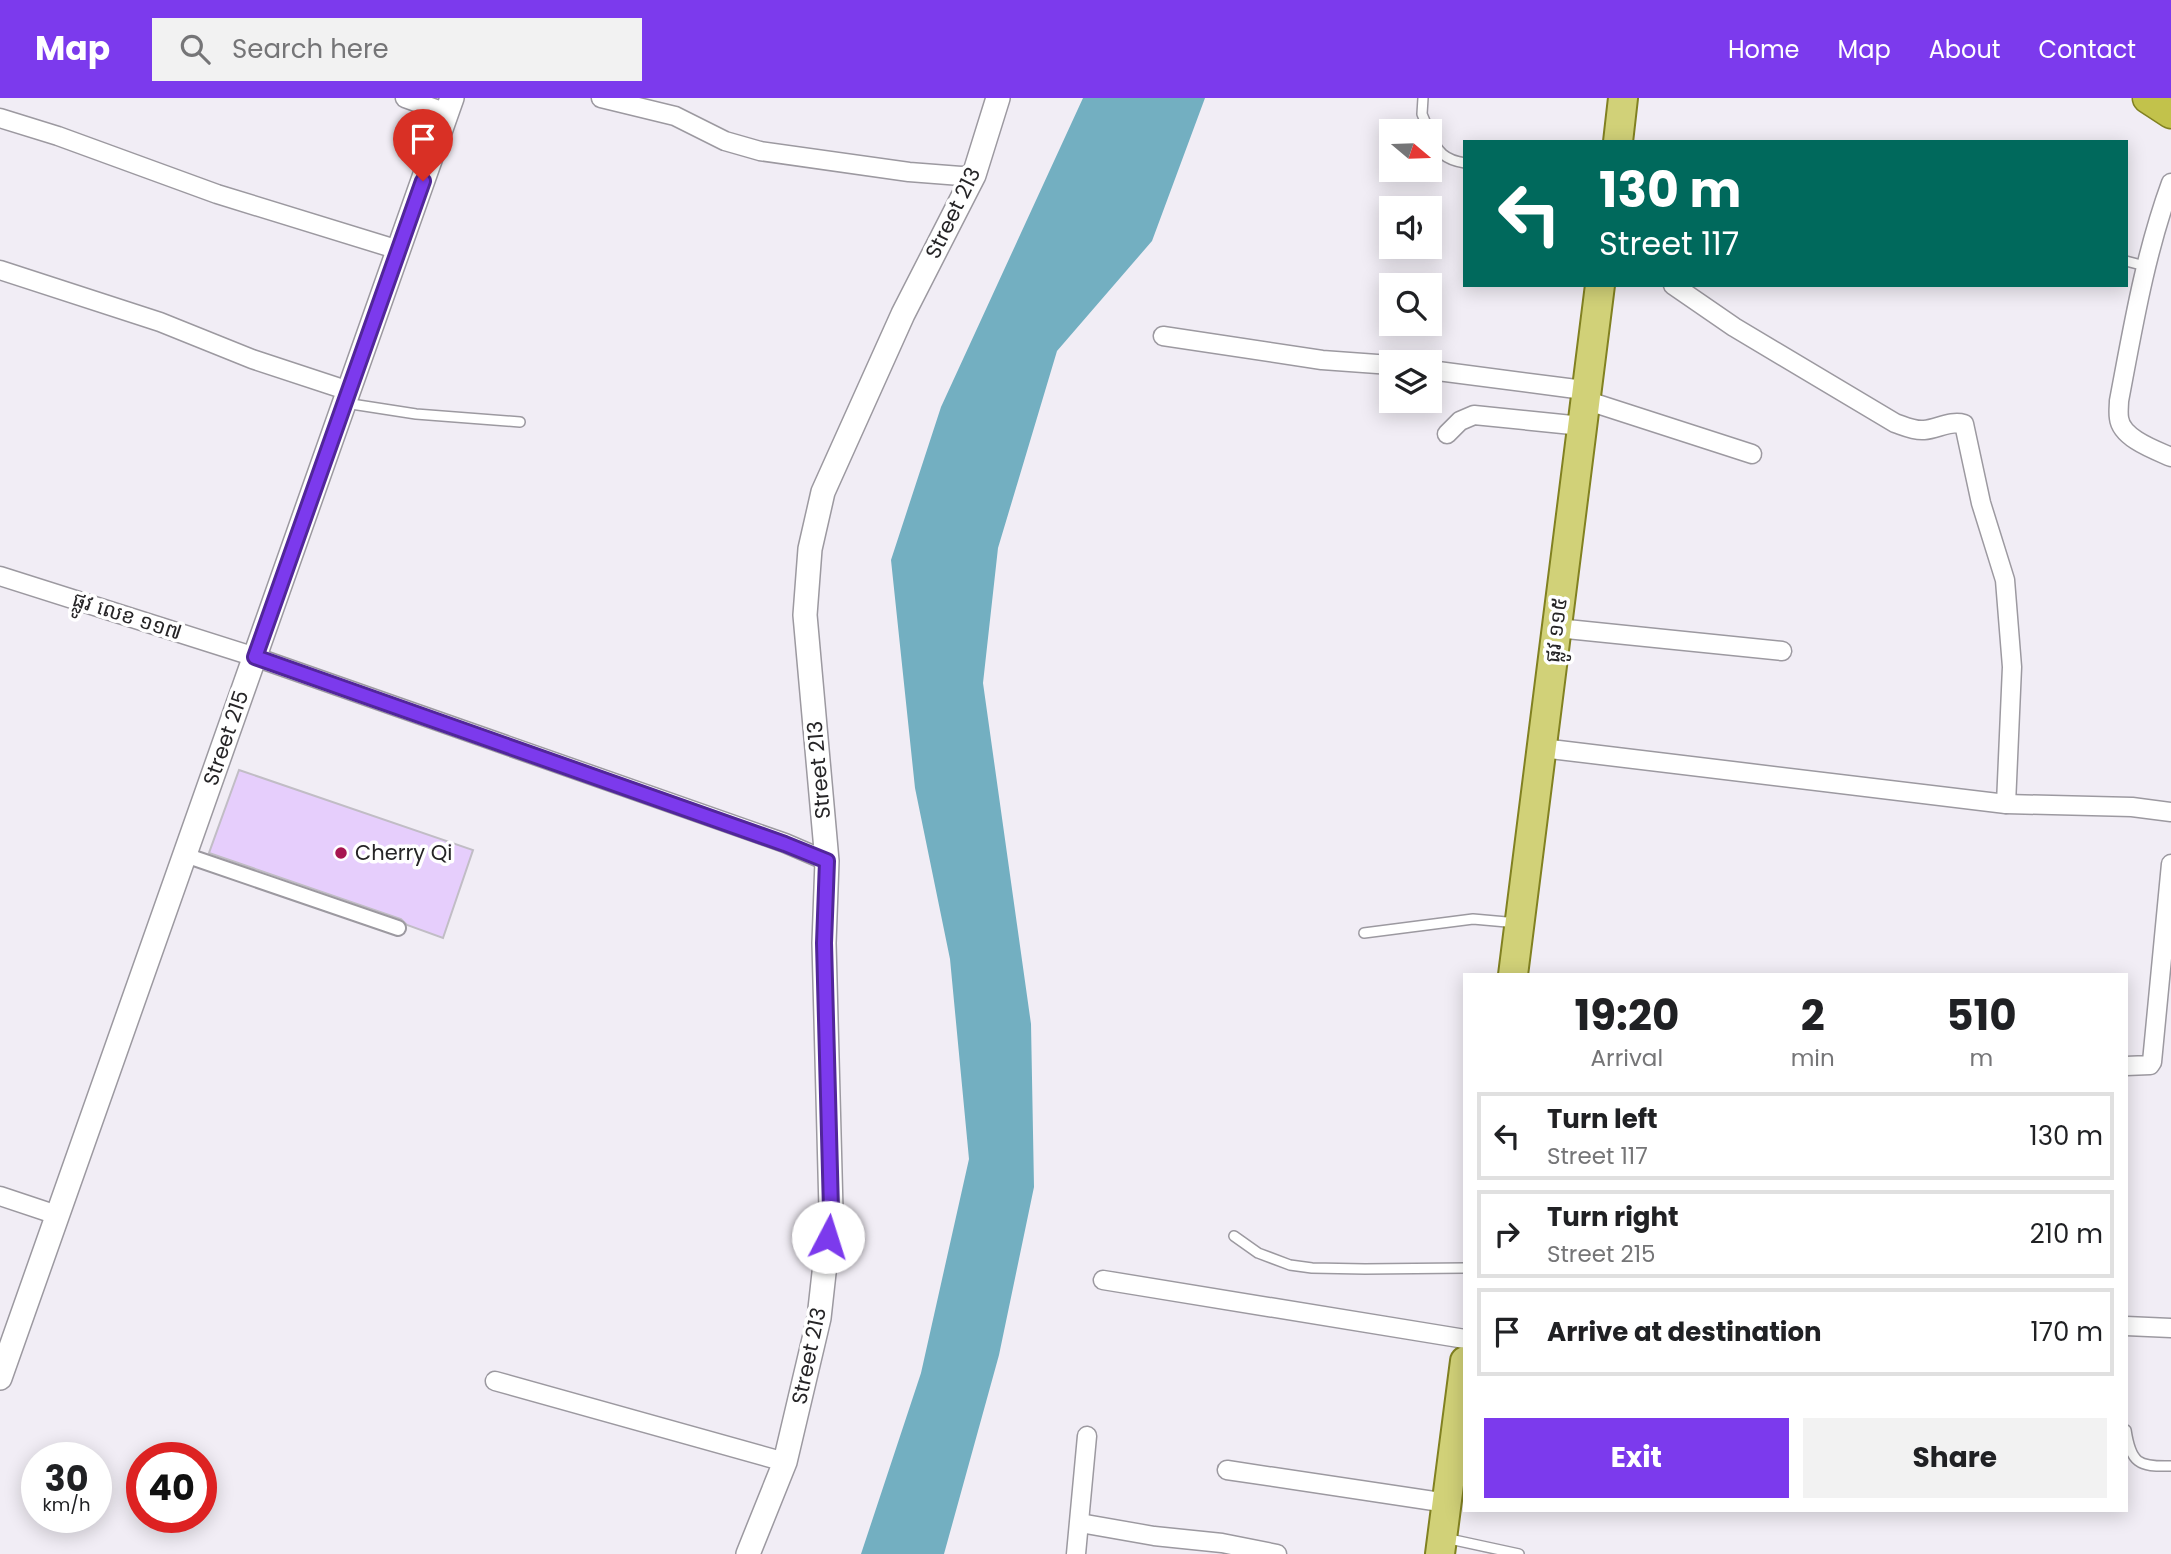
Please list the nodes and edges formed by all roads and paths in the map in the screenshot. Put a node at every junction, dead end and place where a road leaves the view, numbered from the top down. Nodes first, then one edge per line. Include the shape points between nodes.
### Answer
1 (405, 98) edge
2 (601, 98) edge
3 (998, 98) edge
4 (1423, 98) edge
5 (1623, 98) edge
6 (2148, 98) edge
7 (450, 105) edge
8 (2171, 113) edge
9 (0, 118) edge
10 (1424, 119) edge
11 (1618, 140) edge
12 (1442, 155) edge
13 (1463, 163) edge
14 (974, 175) junction
15 (2171, 183) edge
16 (399, 250) junction
17 (2128, 262) edge
18 (2145, 266) junction
19 (0, 271) edge
20 (1600, 287) edge
21 (1676, 287) edge
22 (1163, 336) dead end
23 (1379, 364) edge
24 (1442, 372) edge
25 (347, 397) junction
26 (1585, 404) junction
27 (520, 422) dead end
28 (1447, 434) dead end
29 (1752, 454) dead end
30 (2171, 457) edge
31 (0, 576) edge
32 (1557, 628) junction
33 (1782, 651) dead end
34 (255, 657) junction
35 (1542, 748) junction
36 (2006, 804) junction
37 (2171, 812) edge
38 (185, 855) junction
39 (827, 861) junction
40 (2171, 864) edge
41 (1520, 923) junction
42 (398, 928) dead end
43 (1364, 933) dead end
44 (1513, 973) edge
45 (2128, 1066) edge
46 (0, 1196) edge
47 (57, 1215) junction
48 (1234, 1236) dead end
49 (1463, 1268) edge
50 (1103, 1280) dead end
51 (2128, 1326) edge
52 (2171, 1328) edge
53 (1463, 1339) edge
54 (1463, 1377) edge
55 (0, 1378) edge
56 (495, 1381) dead end
57 (1087, 1437) dead end
58 (2128, 1441) edge
59 (785, 1462) junction
60 (2171, 1466) edge
61 (1227, 1470) dead end
62 (1447, 1503) junction
63 (1080, 1523) junction
64 (1441, 1546) edge
65 (748, 1554) edge
66 (1076, 1554) edge
67 (1277, 1554) edge
68 (1519, 1554) edge

1 - 7 street
2 - 14 street via 675,116 725,141 760,150 909,172
3 - 14 street, Street 213
4 - 10 lane
5 - 11 main road
6 - 8 highway
7 - 16 street, Street 215
9 - 16 street via 217,194
12 - 13 lane
14 - 39 street, Street 213 via 903,314 823,492 810,549 805,615
15 - 18 street
16 - 25 street, Street 215
17 - 18 lane
18 - 30 street via 2119,420 2139,441
19 - 25 street via 160,321
20 - 26 main road, ផ្លូវ ១១៥
21 - 36 street via 1895,423 1924,430 1964,424 1981,503 2005,580 2012,667
22 - 23 street
24 - 26 street via 1576,389
25 - 27 lane via 416,414
25 - 34 street, Street 215
26 - 28 street via 1474,415
26 - 29 street
26 - 32 main road, ផ្លូវ ១១៥
31 - 34 street, ផ្លូវ លេខ ១១៧
32 - 33 street
32 - 35 main road, ផ្លូវ ១១៥
34 - 38 street, Street 215
34 - 39 street, ផ្លូវ លេខ ១១៧
35 - 36 street
35 - 41 main road, ផ្លូវ ១១៥
36 - 37 street
38 - 42 street
38 - 47 street, Street 215
39 - 59 street, Street 213 via 824,943 831,1210 819,1318
40 - 45 street via 2152,1062
41 - 43 lane via 1473,919
41 - 44 main road, ផ្លូវ ១១៥
46 - 47 street
47 - 55 street, Street 215
48 - 49 lane via 1258,1253 1290,1265
50 - 53 street
51 - 52 street
54 - 62 main road
56 - 59 street
57 - 63 street
58 - 60 lane via 2138,1462 2148,1467
59 - 65 street, Street 213
61 - 62 street
62 - 64 main road
63 - 66 street
63 - 67 street
64 - 68 lane

